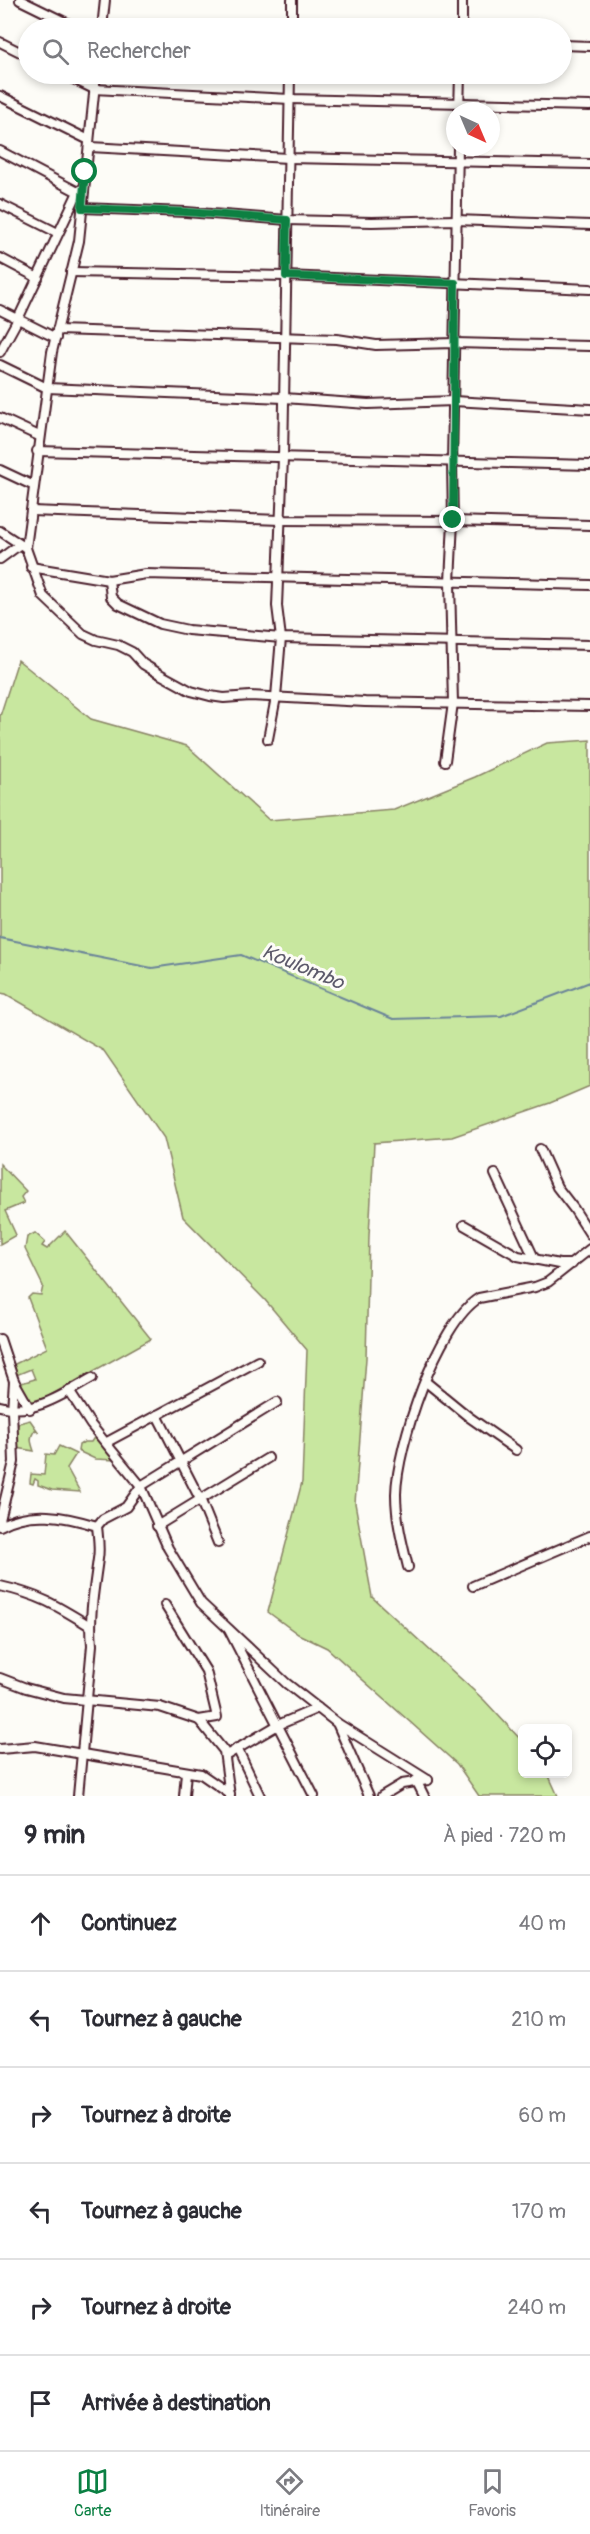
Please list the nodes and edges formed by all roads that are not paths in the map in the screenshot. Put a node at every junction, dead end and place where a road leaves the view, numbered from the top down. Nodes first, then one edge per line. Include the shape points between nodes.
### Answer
1 (20, 0) edge
2 (41, 0) edge
3 (105, 0) edge
4 (292, 0) edge
5 (462, 0) edge
6 (36, 8) junction
7 (56, 18) edge
8 (103, 18) edge
9 (292, 18) edge
10 (462, 18) edge
11 (0, 42) edge
12 (572, 45) edge
13 (590, 46) edge
14 (18, 51) edge
15 (85, 84) edge
16 (95, 84) edge
17 (290, 84) edge
18 (460, 84) edge
19 (94, 88) junction
20 (0, 96) edge
21 (290, 99) junction
22 (460, 102) edge
23 (446, 106) edge
24 (590, 106) edge
25 (500, 107) edge
26 (89, 143) junction
27 (0, 151) edge
28 (458, 156) edge
29 (288, 158) junction
30 (458, 163) junction
31 (590, 164) edge
32 (80, 190) junction
33 (0, 204) edge
34 (82, 208) junction
35 (287, 220) junction
36 (456, 220) junction
37 (590, 225) edge
38 (58, 233) junction
39 (0, 258) edge
40 (71, 272) junction
41 (286, 276) junction
42 (38, 278) junction
43 (455, 283) junction
44 (590, 289) edge
45 (0, 310) edge
46 (18, 319) junction
47 (56, 334) junction
48 (285, 338) junction
49 (455, 343) junction
50 (590, 346) edge
51 (0, 352) edge
52 (0, 365) edge
53 (47, 388) junction
54 (284, 398) junction
55 (454, 401) junction
56 (590, 409) edge
57 (0, 418) edge
58 (39, 436) junction
59 (37, 451) junction
60 (283, 458) junction
61 (452, 463) junction
62 (590, 465) edge
63 (0, 470) edge
64 (32, 485) junction
65 (31, 511) junction
66 (280, 520) junction
67 (453, 520) junction
68 (590, 525) edge
69 (0, 531) edge
70 (23, 547) junction
71 (0, 559) edge
72 (31, 567) junction
73 (278, 578) junction
74 (109, 580) junction
75 (450, 582) junction
76 (590, 585) edge
77 (281, 638) junction
78 (450, 640) junction
79 (590, 645) edge
80 (276, 697) junction
81 (453, 703) junction
82 (590, 706) edge
83 (268, 739) dead end
84 (445, 761) dead end
85 (540, 1149) dead end
86 (495, 1174) dead end
87 (464, 1225) dead end
88 (590, 1234) edge
89 (590, 1249) edge
90 (534, 1258) junction
91 (573, 1263) junction
92 (0, 1339) edge
93 (2, 1349) edge
94 (258, 1361) dead end
95 (92, 1378) dead end
96 (14, 1381) junction
97 (426, 1382) junction
98 (69, 1391) junction
99 (277, 1402) dead end
100 (0, 1406) edge
101 (30, 1409) junction
102 (12, 1410) junction
103 (157, 1415) junction
104 (107, 1442) junction
105 (516, 1450) dead end
106 (268, 1458) dead end
107 (180, 1462) junction
108 (141, 1485) junction
109 (201, 1501) junction
110 (0, 1520) edge
111 (0, 1526) edge
112 (97, 1526) junction
113 (157, 1526) junction
114 (590, 1536) edge
115 (218, 1543) dead end
116 (408, 1567) dead end
117 (473, 1586) dead end
118 (0, 1587) edge
119 (165, 1605) dead end
120 (90, 1626) junction
121 (227, 1626) junction
122 (0, 1678) edge
123 (87, 1699) junction
124 (318, 1708) junction
125 (199, 1720) junction
126 (337, 1723) junction
127 (278, 1725) junction
128 (237, 1748) junction
129 (0, 1749) edge
130 (83, 1756) junction
131 (225, 1756) junction
132 (186, 1772) junction
133 (416, 1780) junction
134 (230, 1795) edge
135 (78, 1796) edge
136 (184, 1796) edge
137 (260, 1796) edge
138 (314, 1796) edge
139 (369, 1796) edge
140 (382, 1796) edge
141 (424, 1796) edge

1 - 6 street
2 - 6 street
3 - 8 street
4 - 9 street
5 - 10 street
6 - 7 street
11 - 14 street
12 - 13 street
15 - 19 street
16 - 19 street
17 - 21 street
18 - 22 street
19 - 21 street
19 - 26 street
20 - 26 street
21 - 23 street
21 - 29 street
24 - 25 street
26 - 29 street
26 - 32 street
27 - 32 street
28 - 30 street
29 - 30 street
29 - 35 street
30 - 31 street
30 - 36 street
32 - 34 street
32 - 38 street
33 - 38 street
34 - 35 street
34 - 40 street
35 - 36 street
35 - 41 street
36 - 37 street
36 - 43 street
38 - 42 street
39 - 42 street
40 - 41 street
40 - 47 street
41 - 43 street
41 - 48 street
42 - 46 street
43 - 44 street
43 - 49 street
45 - 46 street
46 - 47 street
46 - 51 street
47 - 48 street
47 - 53 street
48 - 49 street via 376,345
48 - 54 street
49 - 50 street
49 - 55 street
52 - 53 street
53 - 54 street
53 - 58 street
54 - 55 street via 368,404
54 - 60 street
55 - 56 street
55 - 61 street
57 - 58 street
58 - 59 street
59 - 60 street
59 - 64 street
60 - 61 street
60 - 66 street
61 - 62 street
61 - 67 street
63 - 64 street
64 - 65 street
65 - 66 street
65 - 70 street
66 - 67 street
66 - 73 street
67 - 68 street
67 - 75 street
69 - 70 street
70 - 71 street
70 - 72 street
72 - 74 street
72 - 80 street via 43,596 83,634 132,652 144,664 191,691 224,698
73 - 74 street via 146,574
73 - 75 street
73 - 77 street
74 - 77 street via 111,597 118,604 160,624
75 - 76 street
75 - 78 street
77 - 78 street
77 - 80 street
78 - 79 street
78 - 81 street
80 - 81 street
80 - 83 street
81 - 82 street
81 - 84 street
85 - 88 street via 557,1187
86 - 90 street
87 - 90 street via 518,1256
89 - 91 street
90 - 91 street
91 - 97 street via 548,1282 471,1303 442,1345
92 - 93 street
93 - 96 street
94 - 103 street
95 - 98 street
96 - 101 street
96 - 102 street
97 - 105 street
97 - 116 street via 402,1449 396,1494 400,1539
98 - 101 street
98 - 104 street
99 - 107 street
100 - 102 street
101 - 102 street
102 - 110 street via 14,1462
103 - 104 street
103 - 107 street
104 - 108 street
106 - 109 street
107 - 108 street
107 - 109 street
108 - 112 street via 126,1507
108 - 113 street
109 - 113 street
109 - 115 street
111 - 112 street via 26,1516 76,1519
112 - 120 street via 99,1557
113 - 121 street via 201,1603
114 - 117 street
118 - 120 street via 43,1598
119 - 125 street via 210,1681 217,1717
120 - 123 street
121 - 124 street
121 - 127 street
122 - 123 street via 49,1695
123 - 125 street via 160,1707
123 - 130 street
124 - 126 street
124 - 127 street
125 - 131 street
126 - 133 street via 428,1780
126 - 139 street
127 - 128 street
127 - 138 street
128 - 131 street
128 - 137 street
129 - 130 street via 35,1746
130 - 132 street
130 - 135 street
131 - 134 street
132 - 134 street via 201,1774
132 - 136 street
133 - 140 street
133 - 141 street

